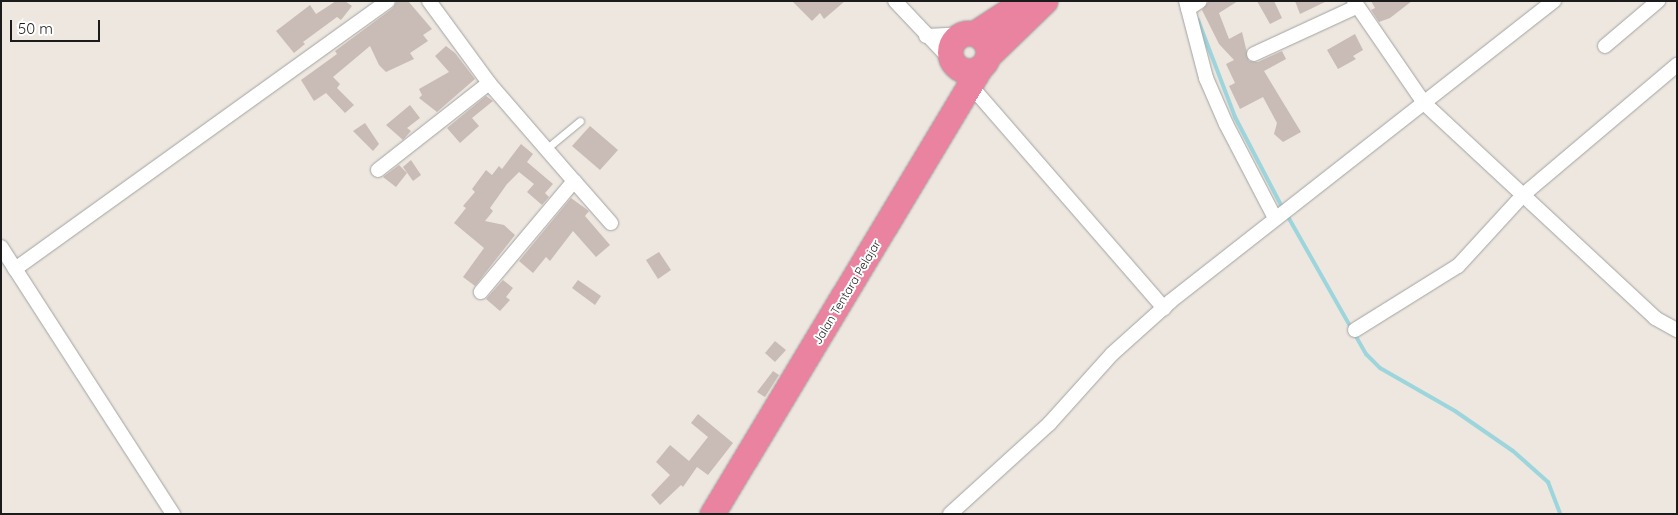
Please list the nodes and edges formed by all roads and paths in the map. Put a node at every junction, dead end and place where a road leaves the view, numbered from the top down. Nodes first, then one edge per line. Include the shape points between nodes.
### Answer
1 (388, 1) edge
2 (429, 1) edge
3 (895, 1) edge
4 (1024, 1) edge
5 (1045, 1) edge
6 (1554, 1) edge
7 (1658, 1) edge
8 (1191, 4) edge
9 (1355, 4) edge
10 (968, 33) junction
11 (926, 36) junction
12 (1605, 46) dead end
13 (1254, 54) dead end
14 (1677, 65) edge
15 (967, 74) junction
16 (489, 84) junction
17 (1424, 103) junction
18 (580, 121) dead end
19 (546, 149) junction
20 (378, 170) dead end
21 (574, 181) junction
22 (1523, 195) junction
23 (1283, 212) junction
24 (611, 223) dead end
25 (1, 247) edge
26 (15, 269) junction
27 (481, 292) dead end
28 (1164, 308) junction
29 (1355, 330) dead end
30 (1677, 330) edge
31 (173, 514) edge
32 (712, 514) edge
33 (950, 514) edge

1 - 26 street
2 - 16 street
3 - 11 street
4 - 10 highway
5 - 15 highway, Jalan Tentara Pelajar
6 - 17 street
7 - 12 street
8 - 23 street via 1206,78 1226,124
9 - 13 street
9 - 17 street
10 - 11 street
10 - 15 highway via 952,42
10 - 15 highway via 988,44
11 - 15 street
14 - 22 street
15 - 28 street
15 - 32 highway, Jalan Tentara Pelajar via 895,213
16 - 19 street
16 - 20 street
17 - 22 street
17 - 23 street
18 - 19 lane
19 - 21 street
21 - 24 street
21 - 27 street
22 - 29 street via 1458,266
22 - 30 street via 1655,318
23 - 28 street
25 - 26 street
26 - 31 street
28 - 33 street via 1112,354 1050,424

